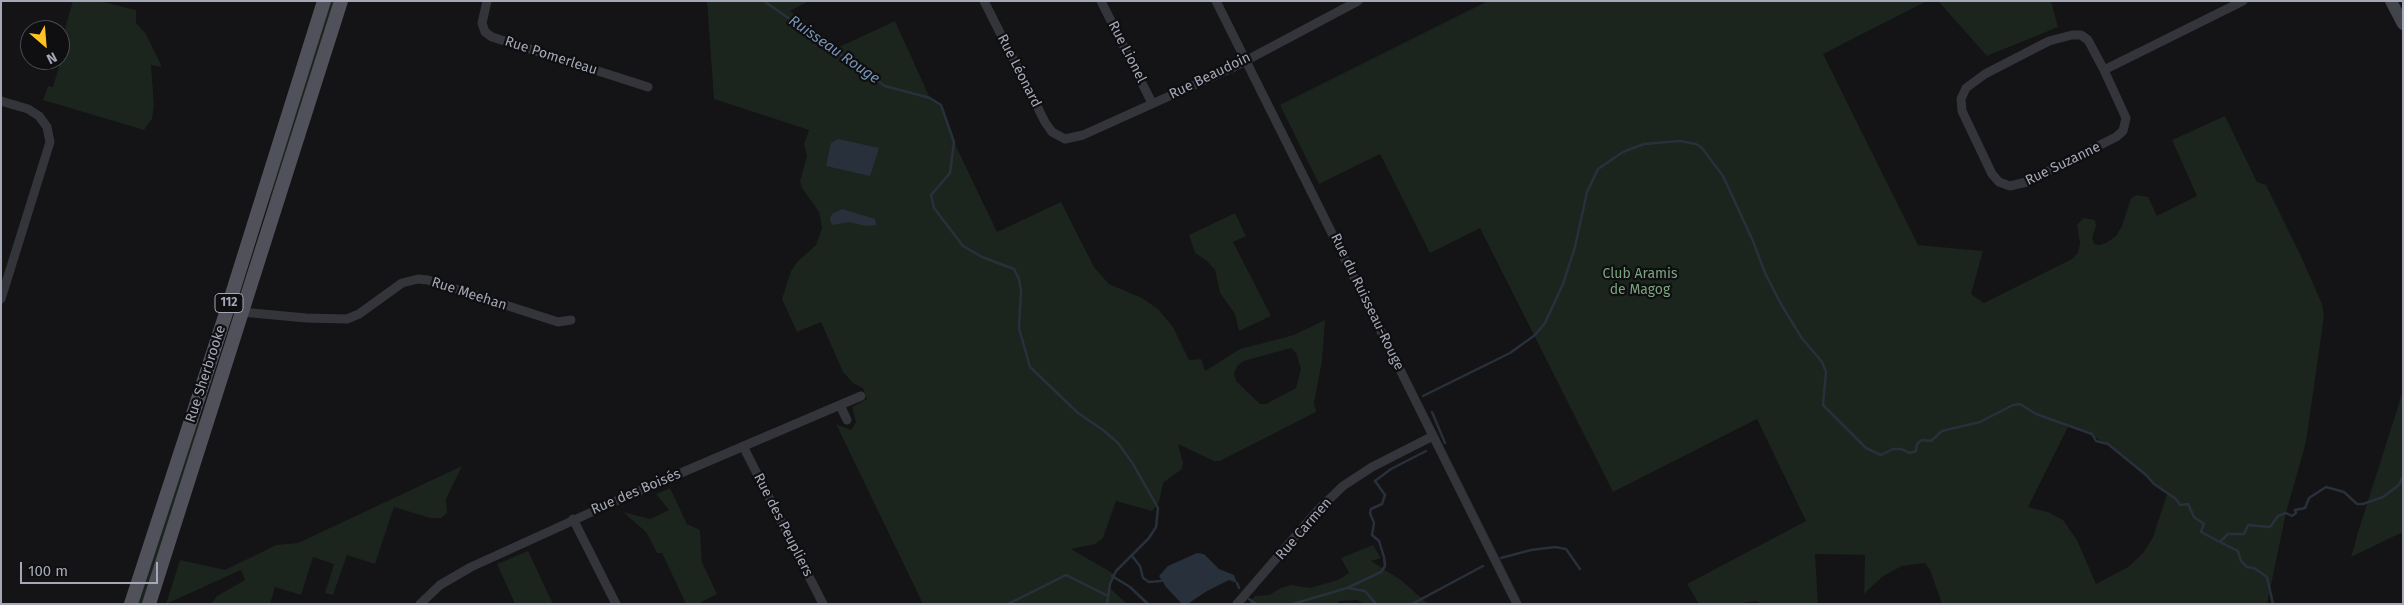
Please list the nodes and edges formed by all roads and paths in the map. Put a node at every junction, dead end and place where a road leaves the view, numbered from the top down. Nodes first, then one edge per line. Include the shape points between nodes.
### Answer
1 (324, 1) edge
2 (341, 1) edge
3 (487, 1) edge
4 (984, 1) edge
5 (1101, 1) edge
6 (1216, 1) edge
7 (1358, 1) edge
8 (2243, 1) edge
9 (2391, 1) edge
10 (2403, 24) edge
11 (1246, 60) junction
12 (2104, 70) junction
13 (648, 87) dead end
14 (1, 101) edge
15 (1152, 104) junction
16 (1059, 137) joint
17 (1, 299) edge
18 (228, 308) junction
19 (242, 312) junction
20 (571, 320) dead end
21 (861, 396) dead end
22 (840, 405) junction
23 (847, 420) dead end
24 (1433, 436) junction
25 (743, 446) junction
26 (573, 519) junction
27 (131, 604) edge
28 (149, 604) edge
29 (420, 604) edge
30 (616, 604) edge
31 (822, 604) edge
32 (1237, 604) edge
33 (1517, 604) edge

1 - 18 main road, Rue Sherbrooke / 112
2 - 19 main road, Rue Sherbrooke / 112
3 - 13 street, Rue Pomerleau via 482,23 485,32 492,37
4 - 16 street, Rue Léonard via 1045,122
5 - 15 street, Rue Lionel
6 - 11 street, Rue du Ruisseau-Rouge
7 - 11 street, Rue Beaudoin
8 - 12 street
9 - 10 street
11 - 15 street, Rue Beaudoin
11 - 24 street, Rue du Ruisseau-Rouge
12 - 12 street, Rue Suzanne via 2125,113 2126,122 2120,134 2028,182 2010,186 1999,182 1962,112 1961,99 1966,88 1985,74 2050,41 2072,35 2081,35 2088,40
14 - 17 street via 39,116 47,127 50,142
15 - 16 street, Rue Beaudoin via 1076,137
18 - 19 street, Rue Meehan
18 - 27 main road, Rue Sherbrooke / 112
19 - 20 street, Rue Meehan via 347,319 402,283 418,279 558,322
19 - 28 main road, Rue Sherbrooke / 112
21 - 22 street, Rue des Boisés
22 - 23 street
22 - 25 street, Rue des Boisés
24 - 32 street, Rue Carmen via 1343,486 1318,510
24 - 33 street, Rue du Ruisseau-Rouge
25 - 26 street, Rue des Boisés
25 - 31 street, Rue des Peupliers
26 - 29 street, Rue des Boisés via 460,572
26 - 30 street

